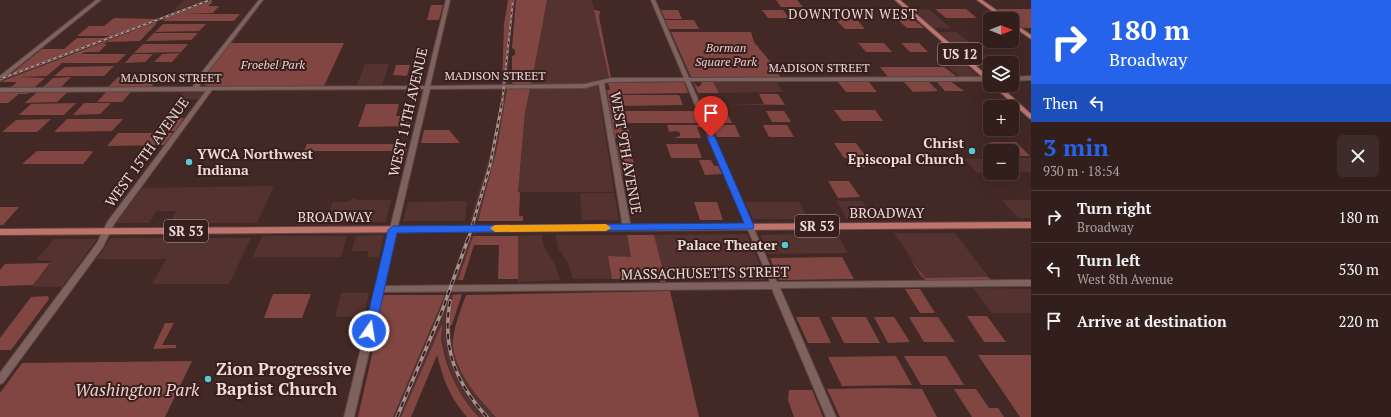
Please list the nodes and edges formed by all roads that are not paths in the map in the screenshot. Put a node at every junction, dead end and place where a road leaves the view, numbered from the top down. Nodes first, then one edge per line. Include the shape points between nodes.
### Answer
1 (99, 0) edge
2 (261, 0) edge
3 (448, 0) edge
4 (653, 0) edge
5 (897, 0) edge
6 (979, 0) edge
7 (996, 12) edge
8 (1019, 29) edge
9 (1031, 37) edge
10 (983, 74) edge
11 (1019, 78) edge
12 (1031, 78) edge
13 (0, 79) edge
14 (983, 79) edge
15 (688, 80) junction
16 (601, 82) junction
17 (427, 88) junction
18 (195, 89) junction
19 (210, 89) junction
20 (0, 90) edge
21 (1003, 92) edge
22 (1031, 117) edge
23 (1031, 225) edge
24 (750, 226) junction
25 (627, 228) junction
26 (393, 230) junction
27 (108, 231) junction
28 (0, 232) edge
29 (1031, 283) edge
30 (775, 285) junction
31 (379, 289) junction
32 (0, 380) edge
33 (349, 417) edge
34 (831, 417) edge

1 - 13 street
2 - 18 street, WEST 15TH AVENUE via 200,78
3 - 17 street, WEST 11TH AVENUE
4 - 15 street
5 - 10 main road, US 12
6 - 7 main road
8 - 9 main road
11 - 12 street
14 - 15 street, MADISON STREET
15 - 16 street, MADISON STREET
15 - 24 street
16 - 17 street, MADISON STREET via 585,86
16 - 25 street, WEST 9TH AVENUE
17 - 19 street, MADISON STREET
17 - 26 street, WEST 11TH AVENUE
18 - 19 street, MADISON STREET
18 - 20 street, MADISON STREET
19 - 27 street, WEST 15TH AVENUE via 111,223
21 - 22 main road
23 - 24 main road, BROADWAY / SR 53
24 - 25 main road, BROADWAY / SR 53
24 - 30 street
25 - 26 main road, BROADWAY / SR 53
26 - 27 main road, BROADWAY / SR 53
26 - 31 street, WEST 11TH AVENUE
27 - 28 main road, BROADWAY / SR 53
27 - 32 street, WEST 15TH AVENUE
29 - 30 street, MASSACHUSETTS STREET
30 - 31 street, MASSACHUSETTS STREET
30 - 34 street
31 - 33 street, WEST 11TH AVENUE

